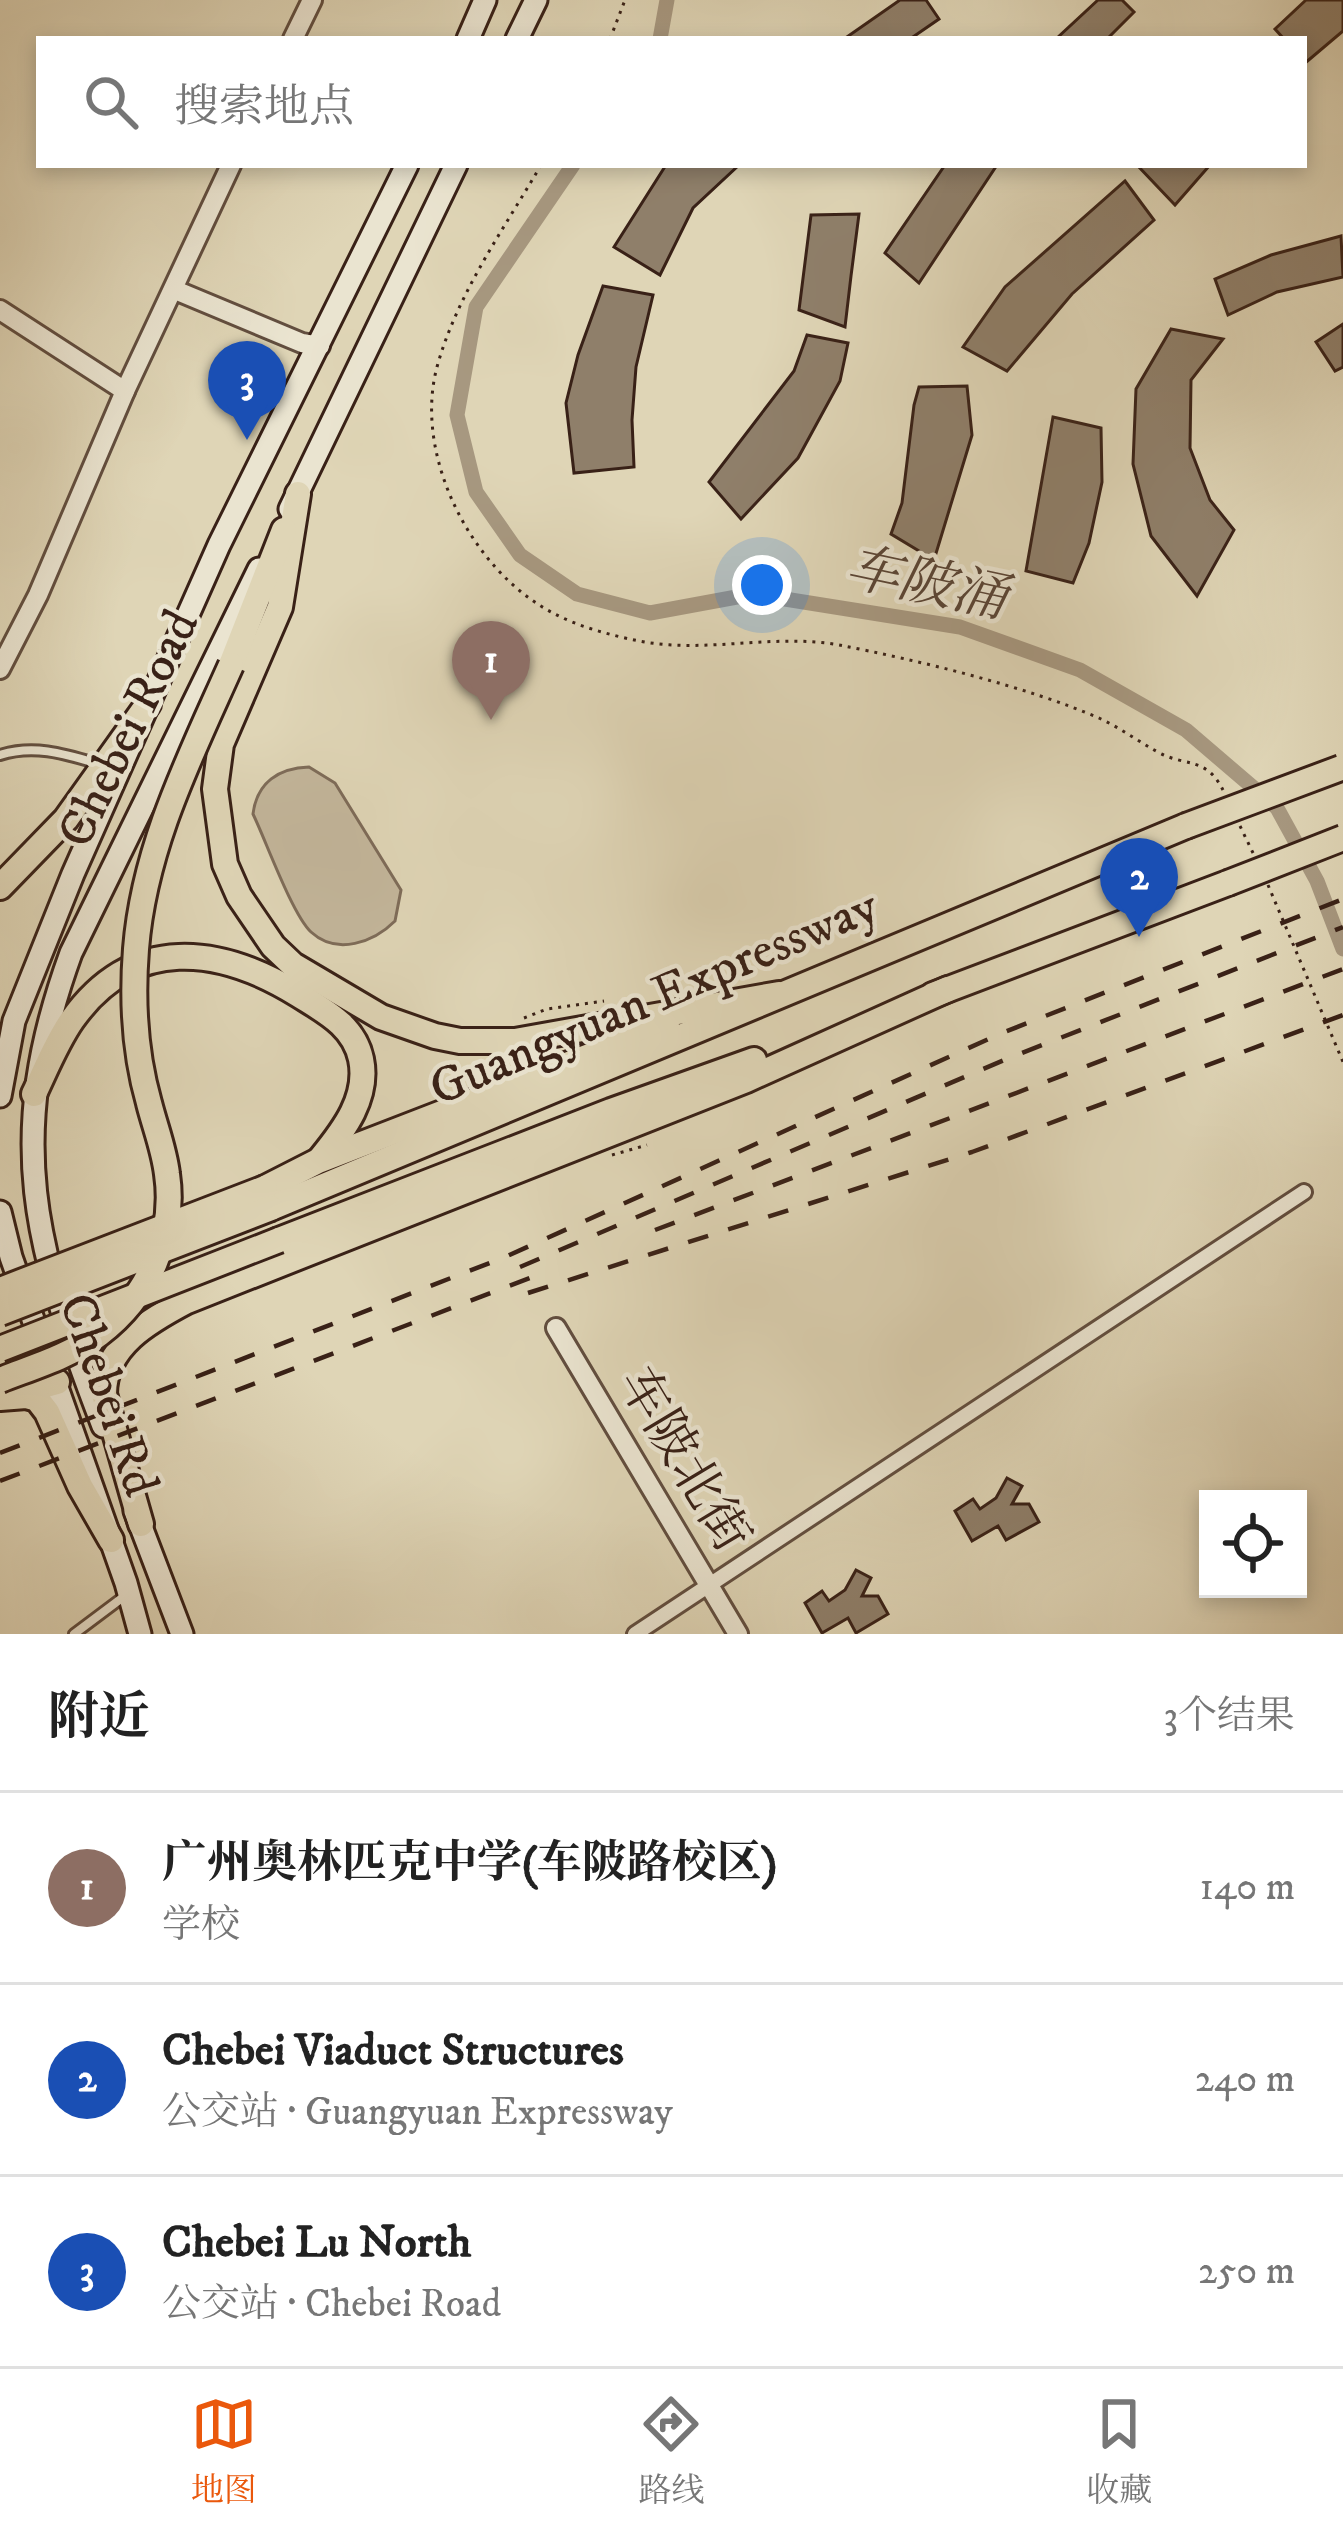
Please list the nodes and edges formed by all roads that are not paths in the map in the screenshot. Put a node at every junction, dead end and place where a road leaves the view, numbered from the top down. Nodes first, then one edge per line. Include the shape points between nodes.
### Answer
1 (312, 0) edge
2 (485, 0) edge
3 (536, 0) edge
4 (294, 36) edge
5 (469, 36) edge
6 (518, 36) edge
7 (230, 168) edge
8 (406, 168) edge
9 (455, 168) edge
10 (175, 290) junction
11 (0, 310) edge
12 (320, 346) junction
13 (125, 391) junction
14 (298, 494) junction
15 (0, 669) edge
16 (148, 704) junction
17 (0, 755) edge
18 (106, 767) junction
19 (1342, 768) edge
20 (1343, 838) edge
21 (0, 887) edge
22 (948, 989) junction
23 (778, 994) junction
24 (34, 1094) junction
25 (0, 1096) edge
26 (318, 1161) junction
27 (1304, 1192) dead end
28 (268, 1198) junction
29 (0, 1211) edge
30 (0, 1290) edge
31 (0, 1313) edge
32 (556, 1328) dead end
33 (136, 1332) junction
34 (0, 1349) edge
35 (84, 1371) junction
36 (0, 1380) edge
37 (57, 1382) junction
38 (0, 1398) edge
39 (141, 1524) junction
40 (111, 1540) junction
41 (709, 1586) junction
42 (129, 1593) junction
43 (74, 1634) edge
44 (140, 1634) edge
45 (182, 1634) edge
46 (634, 1634) edge
47 (738, 1634) edge

1 - 4 street
2 - 5 main road
3 - 6 main road
7 - 10 street
8 - 12 main road, Chebei Road
9 - 14 main road, Chebei Road
10 - 12 street
10 - 13 street
11 - 13 street
12 - 16 main road, Chebei Road
13 - 15 street
14 - 23 highway via 280,607 221,744 215,789 225,864 273,946 381,1016 460,1041 515,1041
14 - 24 main road, Chebei Road via 71,953
14 - 36 highway, bridge via 161,824 136,948 139,1051 168,1180 164,1236 142,1288 98,1336
16 - 18 highway
16 - 25 main road, Chebei Road via 33,969
17 - 18 lane via 40,749
18 - 21 highway
19 - 23 highway, Guangyuan Expressway, bridge
20 - 22 highway, Guangyuan Expressway, bridge
22 - 33 highway via 727,1088 187,1301
22 - 34 highway, Guangyuan Expressway, bridge
23 - 26 highway via 607,1046
23 - 28 highway, Guangyuan Expressway
24 - 26 highway via 74,1017 107,983 156,960 220,958 315,1005 355,1043 359,1100
24 - 35 main road, Chebei Road via 35,1209
26 - 28 highway
27 - 41 street
28 - 30 highway, bridge
28 - 31 highway, Guangyuan Expressway, bridge
29 - 37 main road, Chebei Rd
32 - 41 street, 车陂北街
33 - 35 highway
33 - 39 highway via 110,1361 104,1394
35 - 37 main road
35 - 39 main road, Chebei Road
37 - 38 highway
37 - 40 main road, Chebei Rd
38 - 40 highway via 26,1396 47,1412
39 - 45 main road, Chebei Road
40 - 42 main road
41 - 46 street
41 - 47 street, 车陂北街
42 - 43 lane
42 - 44 main road

